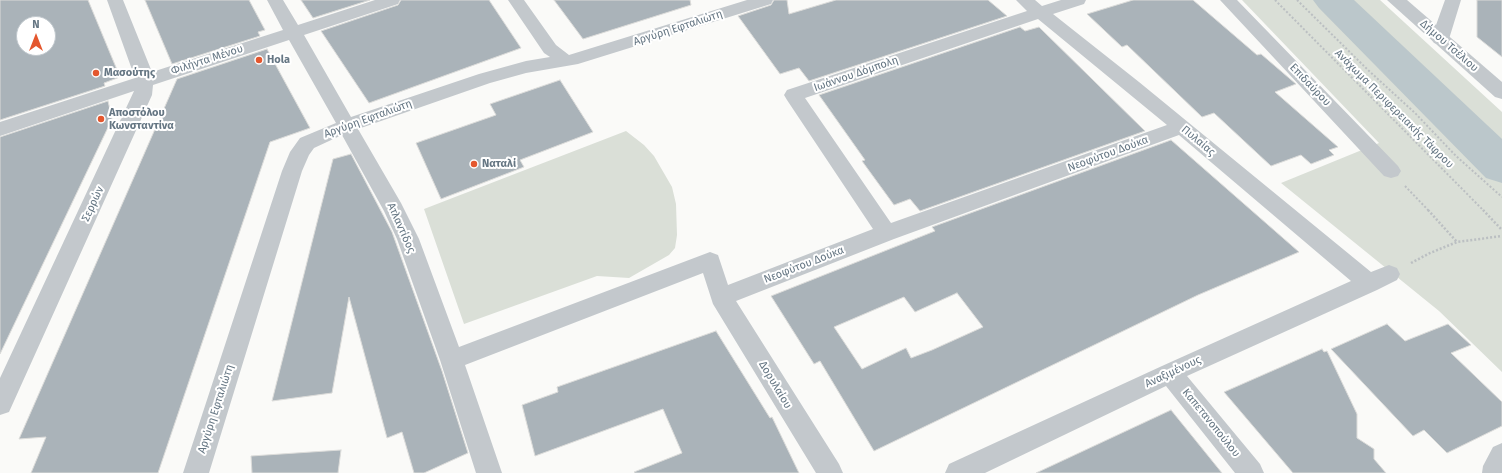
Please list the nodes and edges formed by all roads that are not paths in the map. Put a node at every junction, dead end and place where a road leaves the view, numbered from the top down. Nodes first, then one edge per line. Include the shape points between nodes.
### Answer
1 (115, 0) edge
2 (275, 0) edge
3 (392, 0) edge
4 (516, 0) edge
5 (765, 0) edge
6 (1024, 0) edge
7 (1078, 0) edge
8 (1228, 0) edge
9 (1396, 0) edge
10 (1453, 0) edge
11 (1040, 12) junction
12 (292, 33) junction
13 (1440, 39) junction
14 (566, 61) junction
15 (145, 81) junction
16 (1502, 92) edge
17 (347, 126) junction
18 (1182, 127) junction
19 (0, 129) edge
20 (1391, 171) road end
21 (887, 233) junction
22 (1379, 279) joint
23 (721, 297) junction
24 (452, 360) junction
25 (1170, 374) junction
26 (0, 404) edge
27 (1502, 455) edge
28 (196, 473) edge
29 (489, 473) edge
30 (830, 473) edge
31 (958, 473) edge
32 (1252, 473) edge
33 (1495, 473) edge

1 - 15 street, Σερρών
2 - 12 street, Ατλαντίδος
3 - 12 street, Φιλήντα Μένου
4 - 14 street via 550,49
5 - 14 street, Αργύρη Εφταλιώτη via 622,46
6 - 11 street, Πυλαίας
7 - 11 street, Ιωάννου Δόμπολη
8 - 20 street, Επιδαύρου
9 - 13 street, Δήμου Τσέλιου
10 - 13 street
11 - 18 street, Πυλαίας
11 - 21 street, Ιωάννου Δόμπολη via 793,96
12 - 15 street, Φιλήντα Μένου
12 - 17 street, Ατλαντίδος
13 - 16 street, Δήμου Τσέλιου
14 - 17 street, Αργύρη Εφταλιώτη via 507,72
15 - 19 street, Φιλήντα Μένου
15 - 26 street, Σερρών via 143,95
17 - 24 street, Ατλαντίδος via 408,239
17 - 28 street, Αργύρη Εφταλιώτη via 307,143 294,164
18 - 21 street, Νεοφύτου Δούκα
18 - 22 street, Πυλαίας
21 - 23 street, Νεοφύτου Δούκα
22 - 25 street, Αναξιμένους
23 - 24 street via 710,261
23 - 30 street, Δορυλαίου
24 - 29 street, Ατλαντίδος
25 - 31 street, Αναξιμένους
25 - 32 street, Καπετανοπούλου
27 - 33 street

